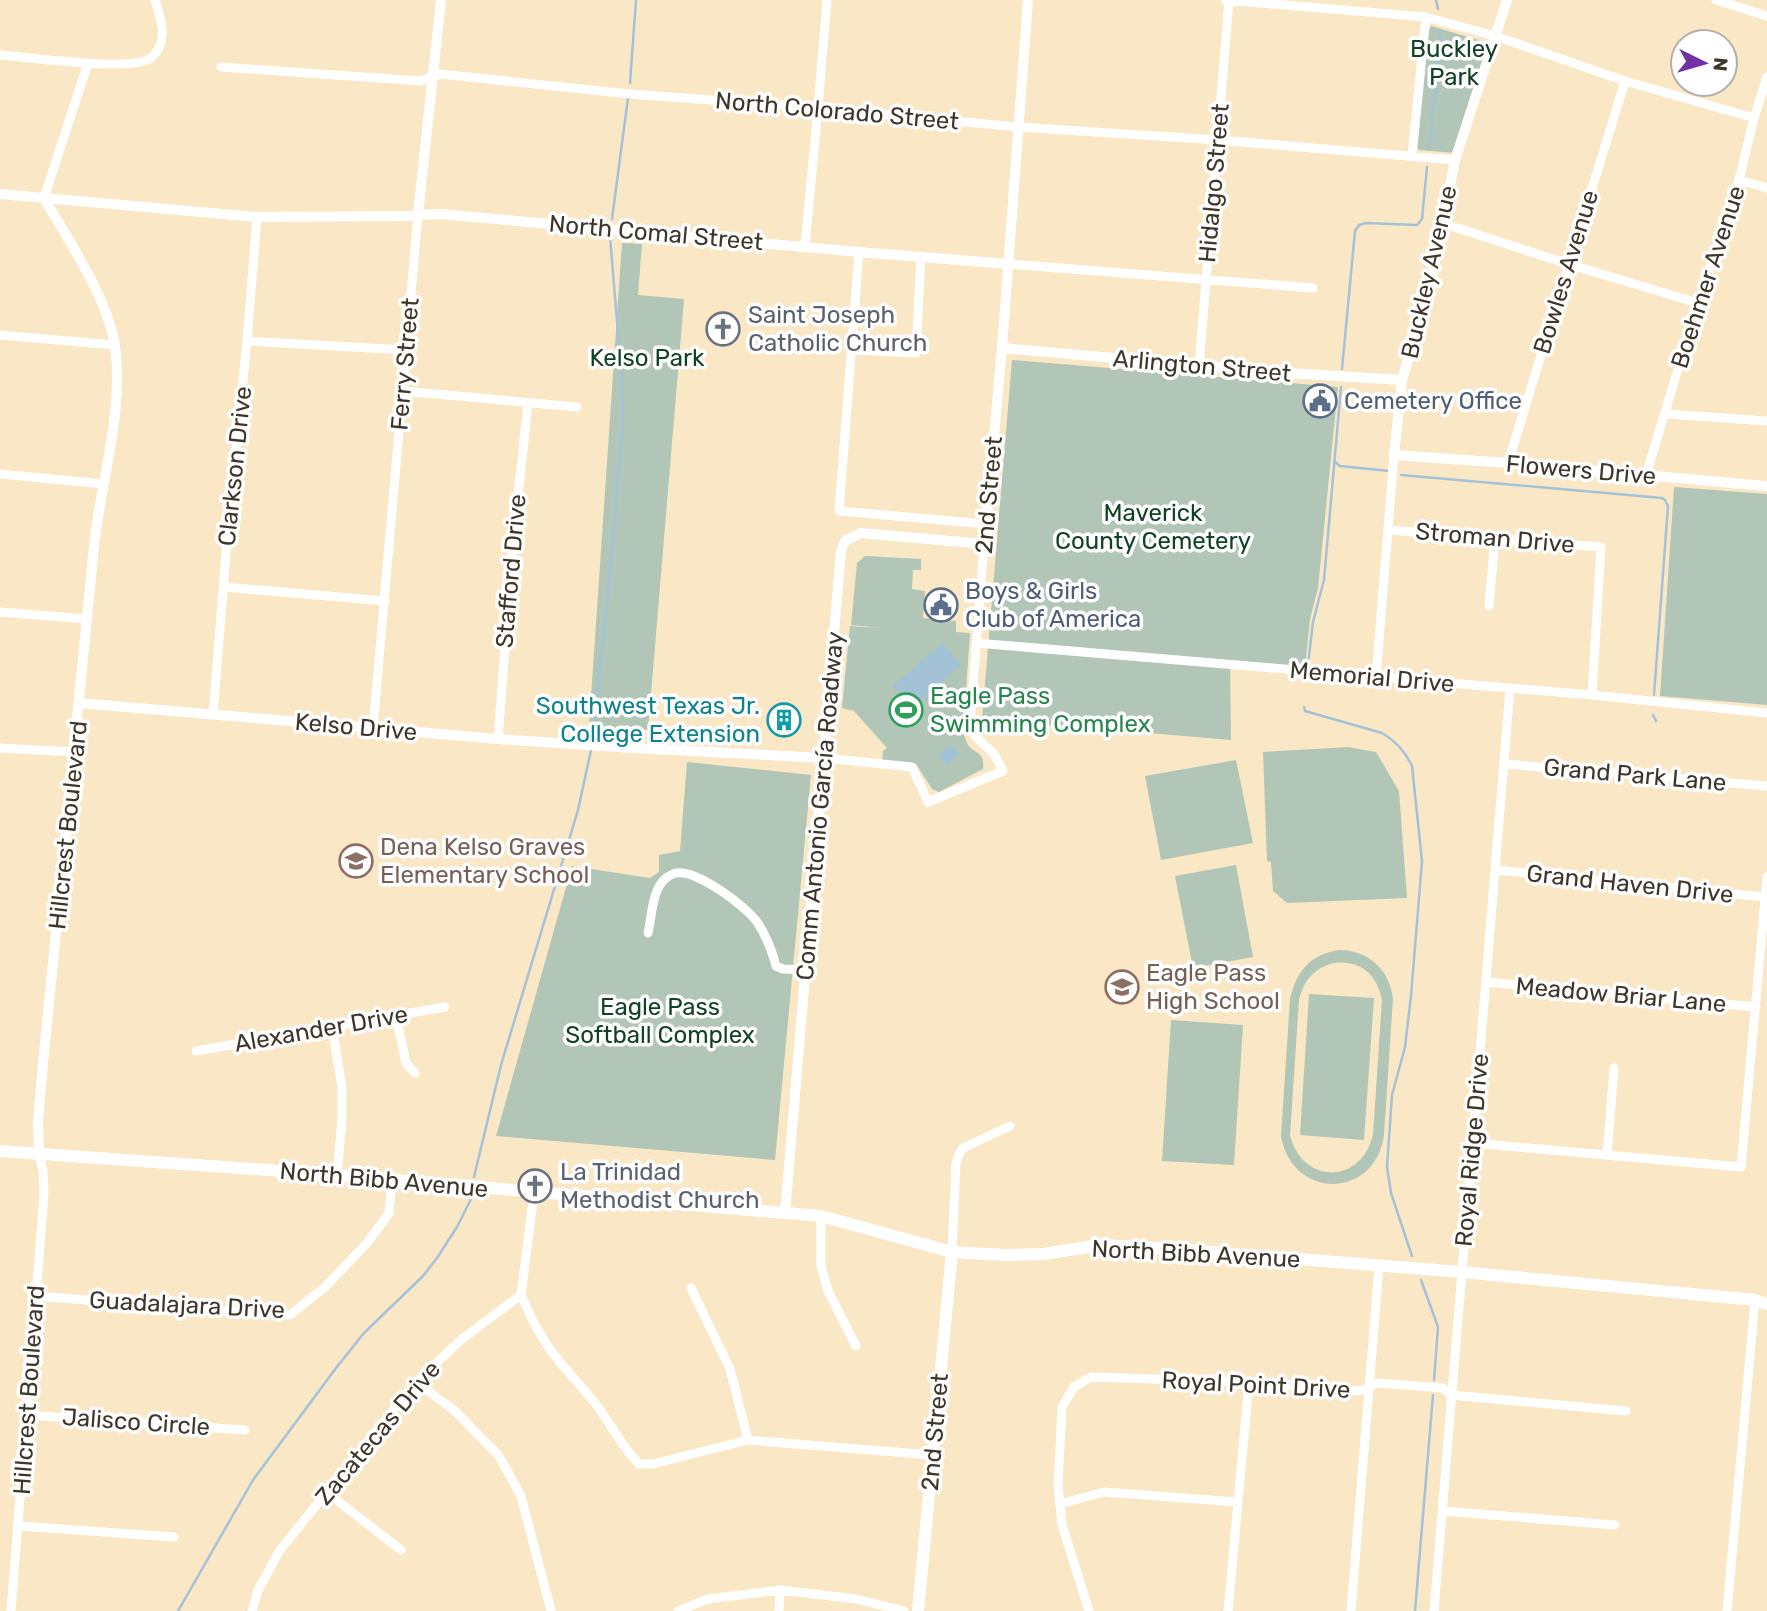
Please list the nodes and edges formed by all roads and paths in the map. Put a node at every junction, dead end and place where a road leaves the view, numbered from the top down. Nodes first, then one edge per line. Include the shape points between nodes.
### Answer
1 (155, 0) edge
2 (440, 0) edge
3 (827, 0) edge
4 (1028, 0) edge
5 (1228, 0) edge
6 (1507, 0) edge
7 (1716, 0) edge
8 (1767, 16) edge
9 (1426, 17) junction
10 (1495, 36) junction
11 (0, 55) edge
12 (88, 63) junction
13 (221, 67) dead end
14 (431, 77) junction
15 (1767, 77) edge
16 (1625, 81) junction
17 (818, 108) junction
18 (1754, 118) junction
19 (1018, 127) junction
20 (1218, 140) junction
21 (1412, 156) junction
22 (1455, 160) junction
23 (1739, 180) junction
24 (1767, 188) edge
25 (0, 194) edge
26 (44, 198) junction
27 (418, 214) junction
28 (257, 217) junction
29 (1442, 223) junction
30 (805, 246) junction
31 (859, 252) junction
32 (921, 256) junction
33 (1008, 264) junction
34 (1568, 264) junction
35 (1207, 280) junction
36 (1312, 288) dead end
37 (1698, 303) junction
38 (0, 335) edge
39 (247, 341) junction
40 (114, 345) junction
41 (1002, 348) junction
42 (406, 350) junction
43 (852, 350) junction
44 (1199, 366) junction
45 (1402, 380) junction
46 (403, 391) junction
47 (528, 403) junction
48 (577, 407) dead end
49 (1666, 414) junction
50 (1767, 421) edge
51 (1394, 455) junction
52 (1507, 463) junction
53 (0, 474) edge
54 (1646, 475) junction
55 (103, 484) junction
56 (1767, 486) edge
57 (987, 524) junction
58 (1389, 530) junction
59 (1495, 538) junction
60 (984, 544) junction
61 (224, 587) junction
62 (385, 601) junction
63 (1489, 606) dead end
64 (0, 612) edge
65 (87, 619) junction
66 (976, 643) junction
67 (1376, 677) junction
68 (1510, 688) junction
69 (1592, 695) junction
70 (80, 704) junction
71 (1767, 713) edge
72 (213, 715) junction
73 (373, 729) junction
74 (498, 739) junction
75 (0, 748) edge
76 (74, 752) junction
77 (824, 758) junction
78 (1504, 764) junction
79 (1767, 786) edge
80 (1495, 870) junction
81 (1767, 877) edge
82 (1765, 897) junction
83 (648, 933) dead end
84 (806, 970) junction
85 (1486, 982) junction
86 (445, 1007) dead end
87 (1756, 1007) junction
88 (397, 1016) junction
89 (332, 1027) junction
90 (196, 1051) dead end
91 (1614, 1068) dead end
92 (415, 1073) dead end
93 (1010, 1126) dead end
94 (1472, 1143) junction
95 (0, 1151) edge
96 (39, 1154) junction
97 (1607, 1155) junction
98 (337, 1175) junction
99 (392, 1180) junction
100 (534, 1193) junction
101 (785, 1213) junction
102 (821, 1216) junction
103 (952, 1252) junction
104 (1379, 1266) junction
105 (1462, 1272) junction
106 (691, 1288) dead end
107 (521, 1295) junction
108 (36, 1296) junction
109 (1761, 1302) edge
110 (856, 1346) dead end
111 (416, 1382) junction
112 (1249, 1382) junction
113 (1368, 1388) junction
114 (1451, 1395) junction
115 (1626, 1411) dead end
116 (26, 1415) junction
117 (245, 1430) dead end
118 (748, 1440) junction
119 (932, 1455) junction
120 (326, 1492) junction
121 (1237, 1503) junction
122 (1060, 1504) junction
123 (1442, 1511) junction
124 (1615, 1525) dead end
125 (19, 1526) junction
126 (174, 1537) dead end
127 (401, 1549) dead end
128 (780, 1590) junction
129 (11, 1611) edge
130 (252, 1611) edge
131 (551, 1611) edge
132 (678, 1611) edge
133 (779, 1611) edge
134 (904, 1611) edge
135 (918, 1611) edge
136 (1088, 1611) edge
137 (1228, 1611) edge
138 (1351, 1611) edge
139 (1434, 1611) edge
140 (1727, 1611) edge

1 - 12 street via 162,39 153,56 138,63
2 - 14 street, Ferry Street
3 - 17 street
4 - 19 street, 2nd Street
5 - 9 street
5 - 20 street, Hidalgo Street
6 - 10 street, Buckley Avenue
7 - 8 street
9 - 10 street
9 - 21 street
10 - 16 street
10 - 22 street, Buckley Avenue
11 - 12 street
12 - 26 street
13 - 14 street, North Colorado Street via 420,81
14 - 17 street, North Colorado Street via 440,74
14 - 27 street, Ferry Street
15 - 18 street, Boehmer Avenue
16 - 18 street
16 - 34 street, Bowles Avenue
17 - 19 street, North Colorado Street
17 - 30 street
18 - 23 street, Boehmer Avenue
19 - 20 street, North Colorado Street
19 - 33 street, 2nd Street
20 - 21 street, North Colorado Street
20 - 35 street, Hidalgo Street
21 - 22 street, North Colorado Street
22 - 29 street, Buckley Avenue
23 - 24 street
23 - 37 street, Boehmer Avenue
25 - 26 street, North Comal Street
26 - 28 street, North Comal Street
26 - 40 street, Hillcrest Boulevard via 85,269
27 - 28 street, North Comal Street
27 - 30 street, North Comal Street
27 - 42 street, Ferry Street
28 - 39 street, Clarkson Drive
29 - 34 street
29 - 45 street, Buckley Avenue via 1431,282
30 - 31 street, North Comal Street
31 - 32 street, North Comal Street
31 - 43 street
32 - 33 street, North Comal Street
32 - 43 street via 916,353
33 - 35 street, North Comal Street
33 - 41 street, 2nd Street
34 - 37 street
34 - 52 street, Bowles Avenue
35 - 36 street, North Comal Street
35 - 44 street, Hidalgo Street
37 - 49 street, Boehmer Avenue
38 - 40 street
39 - 42 street
39 - 61 street, Clarkson Drive
40 - 55 street, Hillcrest Boulevard via 114,412
41 - 44 street, Arlington Street
41 - 57 street, 2nd Street
42 - 46 street, Ferry Street
43 - 57 street via 839,511
44 - 45 street, Arlington Street
45 - 51 street, Buckley Avenue
46 - 47 street
46 - 62 street, Ferry Street
47 - 48 street
47 - 74 street, Stafford Drive
49 - 50 street
49 - 54 street, Boehmer Avenue
51 - 52 street, Flowers Drive
51 - 58 street, Buckley Avenue
52 - 54 street, Flowers Drive
53 - 55 street
54 - 56 street, Flowers Drive
55 - 65 street, Hillcrest Boulevard
57 - 60 street, 2nd Street
58 - 59 street, Stroman Drive
58 - 67 street, Buckley Avenue
59 - 63 street
59 - 69 street, Stroman Drive via 1601,547
60 - 66 street, 2nd Street
60 - 77 street, Comm Antonio García Roadway via 861,533 845,541
61 - 62 street
61 - 72 street, Clarkson Drive
62 - 73 street, Ferry Street
64 - 65 street
65 - 70 street, Hillcrest Boulevard
66 - 67 street, Memorial Drive
66 - 77 street, 2nd Street via 970,727 1003,771 928,802 912,767
67 - 68 street, Memorial Drive
68 - 69 street, Memorial Drive
68 - 78 street, Royal Ridge Drive
69 - 71 street, Memorial Drive
70 - 72 street, Kelso Drive
70 - 76 street, Hillcrest Boulevard
72 - 73 street, Kelso Drive
73 - 74 street, Kelso Drive
74 - 77 street, Kelso Drive
75 - 76 street
76 - 96 street, Hillcrest Boulevard via 42,1074
77 - 84 street, Comm Antonio García Roadway
78 - 79 street, Grand Park Lane
78 - 80 street, Royal Ridge Drive
80 - 82 street, Grand Haven Drive
80 - 85 street, Royal Ridge Drive
81 - 82 street
82 - 87 street
83 - 84 street via 657,888 676,873 694,876 748,911 776,966
84 - 101 street, Comm Antonio García Roadway
85 - 87 street, Meadow Briar Lane
85 - 94 street, Royal Ridge Drive
86 - 88 street, Alexander Drive
87 - 97 street via 1741,1167
88 - 89 street, Alexander Drive
88 - 92 street via 406,1063
89 - 90 street, Alexander Drive
89 - 98 street via 342,1087
91 - 97 street
93 - 103 street via 960,1152
94 - 97 street
94 - 105 street, Royal Ridge Drive
95 - 96 main road, North Bibb Avenue
96 - 98 main road, North Bibb Avenue
96 - 108 street, Hillcrest Boulevard via 44,1195
98 - 99 main road, North Bibb Avenue
99 - 100 main road, North Bibb Avenue
99 - 108 street, Guadalajara Drive via 389,1213 368,1242 290,1315
100 - 101 main road, North Bibb Avenue
100 - 107 street
101 - 102 main road, North Bibb Avenue
102 - 103 main road, North Bibb Avenue
102 - 110 street via 821,1266 828,1291
103 - 104 main road, North Bibb Avenue via 1044,1254 1100,1245
103 - 119 main road, 2nd Street
104 - 105 main road, North Bibb Avenue
104 - 113 street
105 - 109 main road, North Bibb Avenue
105 - 114 street, Royal Ridge Drive
106 - 118 street via 730,1369
107 - 111 street, Zacatecas Drive via 462,1339
107 - 118 street via 552,1353 639,1464
108 - 116 street, Hillcrest Boulevard
109 - 140 street
111 - 120 street, Zacatecas Drive
111 - 131 street via 455,1411 499,1456 521,1496
112 - 113 street, Royal Point Drive
112 - 121 street
112 - 122 street, Royal Point Drive via 1091,1377 1074,1387 1062,1407
113 - 114 street, Royal Point Drive via 1377,1382 1443,1388
113 - 138 street
114 - 115 street, Royal Point Drive
114 - 123 street, Royal Ridge Drive
116 - 117 street, Jalisco Circle
116 - 125 street, Hillcrest Boulevard
118 - 119 street
119 - 135 main road, 2nd Street
120 - 127 street
120 - 130 street, Zacatecas Drive via 280,1550
121 - 122 street via 1104,1492
121 - 137 street
122 - 136 street
123 - 124 street
123 - 139 street, Royal Ridge Drive
125 - 126 street
125 - 129 street, Hillcrest Boulevard
128 - 132 street via 708,1599
128 - 133 street
128 - 134 street

